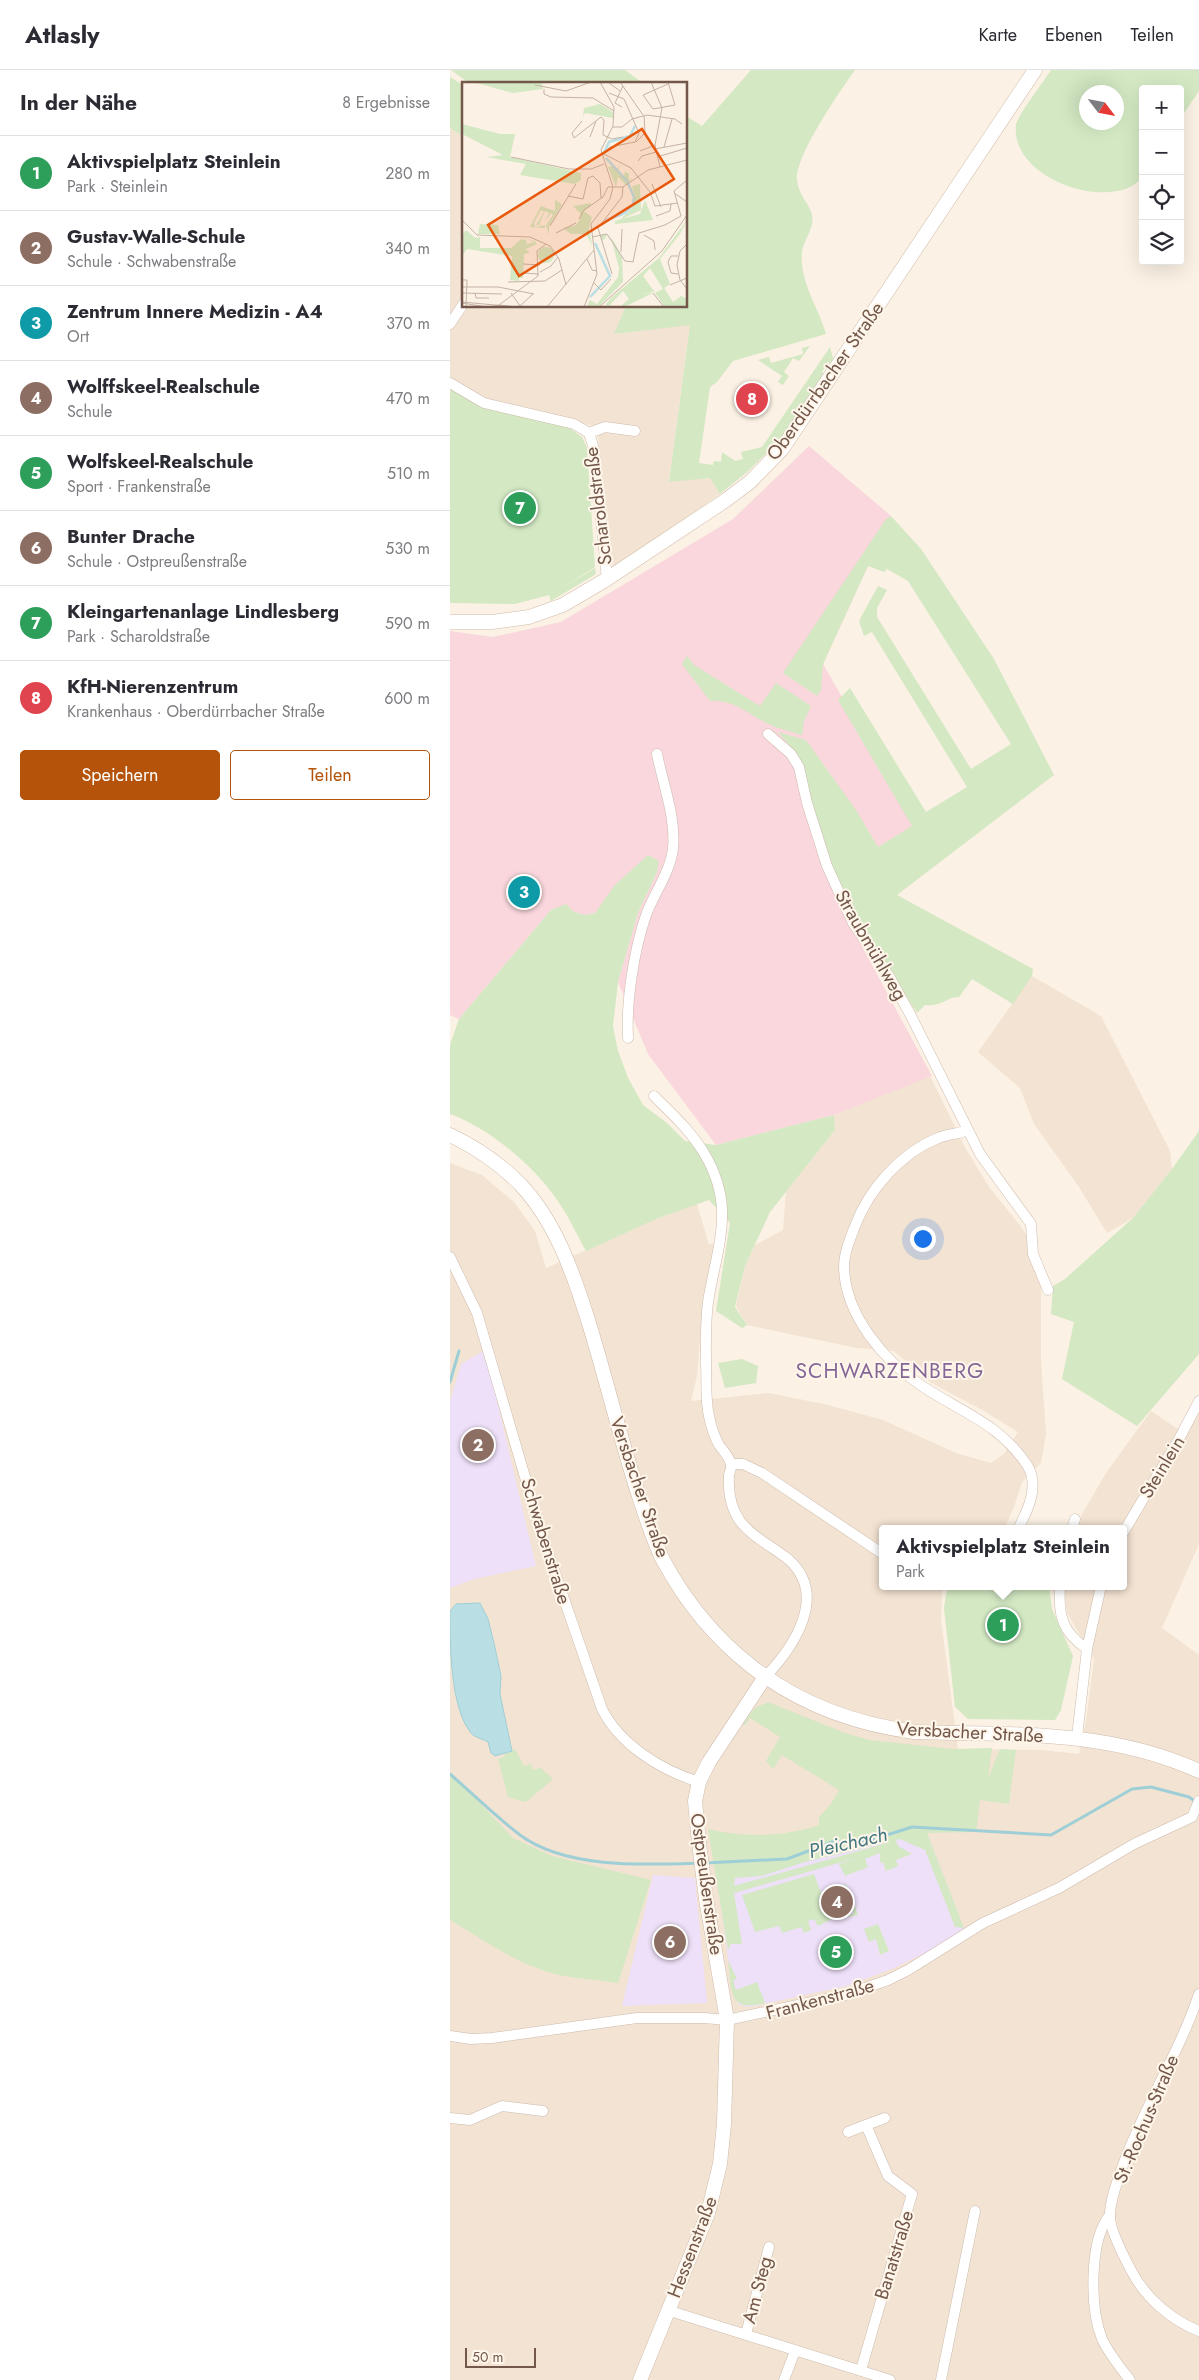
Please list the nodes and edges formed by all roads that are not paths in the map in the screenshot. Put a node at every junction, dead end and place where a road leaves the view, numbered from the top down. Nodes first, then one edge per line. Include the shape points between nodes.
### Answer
1 (1036, 70) edge
2 (462, 306) edge
3 (450, 324) edge
4 (450, 383) edge
5 (635, 431) dead end
6 (589, 433) junction
7 (607, 579) junction
8 (450, 622) edge
9 (768, 734) dead end
10 (657, 754) dead end
11 (628, 1038) dead end
12 (654, 1096) dead end
13 (968, 1130) junction
14 (450, 1135) edge
15 (450, 1257) edge
16 (1048, 1290) dead end
17 (1199, 1401) edge
18 (731, 1464) junction
19 (1020, 1525) edge
20 (1127, 1526) edge
21 (879, 1551) edge
22 (1060, 1590) edge
23 (1100, 1590) edge
24 (1087, 1649) junction
25 (765, 1677) junction
26 (1077, 1737) junction
27 (1199, 1771) edge
28 (698, 1782) junction
29 (1198, 1803) edge
30 (1196, 1820) edge
31 (1199, 1994) edge
32 (727, 2020) junction
33 (450, 2036) edge
34 (543, 2111) dead end
35 (450, 2118) edge
36 (885, 2118) dead end
37 (866, 2125) junction
38 (848, 2132) dead end
39 (975, 2211) dead end
40 (1109, 2216) junction
41 (769, 2247) dead end
42 (667, 2310) junction
43 (1199, 2331) edge
44 (746, 2334) junction
45 (795, 2351) junction
46 (861, 2370) junction
47 (640, 2380) edge
48 (784, 2380) edge
49 (890, 2380) edge
50 (941, 2380) edge
51 (1130, 2380) edge

1 - 7 street, Oberdürrbacher Straße via 782,449 750,482 726,500
2 - 3 street
4 - 6 street, Scharoldstraße via 484,402 574,424
5 - 6 street, Scharoldstraße via 605,427
6 - 7 street, Scharoldstraße via 594,449
7 - 8 street, Oberdürrbacher Straße via 563,604 529,618
9 - 13 street, Straubmühlweg via 791,754 799,767 806,803 827,866 853,923 889,976
10 - 11 street via 672,823 673,848 646,917 628,1003
12 - 18 street via 686,1129 704,1154 722,1205 723,1223 706,1329 707,1395 708,1414 715,1436
13 - 16 street, Straubmühlweg via 980,1154 1031,1224 1033,1254
13 - 19 street via 938,1138 897,1164 861,1211 848,1242 844,1267 863,1327 896,1365 921,1385 993,1427 1027,1465 1033,1479 1032,1496
14 - 25 street, Versbacher Straße via 491,1159 519,1183 549,1225 580,1294 631,1471 664,1560 706,1624 740,1658
15 - 28 street, Schwabenstraße via 477,1313 542,1535 602,1709 617,1733 646,1757
17 - 20 street, Steinlein
18 - 21 street via 743,1464 762,1473
18 - 25 street via 730,1503 741,1522 789,1560 803,1579 802,1626
22 - 24 street via 1060,1615 1073,1639
23 - 24 street
24 - 26 street
25 - 26 street, Versbacher Straße via 823,1710 889,1729
25 - 28 street, Ostpreußenstraße
26 - 27 street, Versbacher Straße via 1146,1751
28 - 32 street, Ostpreußenstraße via 695,1801 699,1843
29 - 30 street, Frankenstraße
30 - 32 street, Frankenstraße via 1134,1844 1059,1888 984,1923 888,1980 845,1995
31 - 40 street, St.-Rochus-Straße via 1127,2153
32 - 33 street, Frankenstraße via 637,2018 492,2038 471,2040
32 - 42 street, Hessenstraße via 720,2164 708,2213
34 - 35 street via 502,2106 470,2120
36 - 37 street
37 - 38 street
37 - 46 street, Banatstraße via 888,2176 912,2194
39 - 50 street
40 - 43 street via 1122,2254 1140,2286 1159,2306
40 - 51 street, St.-Rochus-Straße via 1096,2247 1095,2309 1102,2338
41 - 44 street, Am Steg
42 - 44 street
42 - 47 street, Hessenstraße
44 - 45 street
45 - 46 street
45 - 48 street
46 - 49 street

